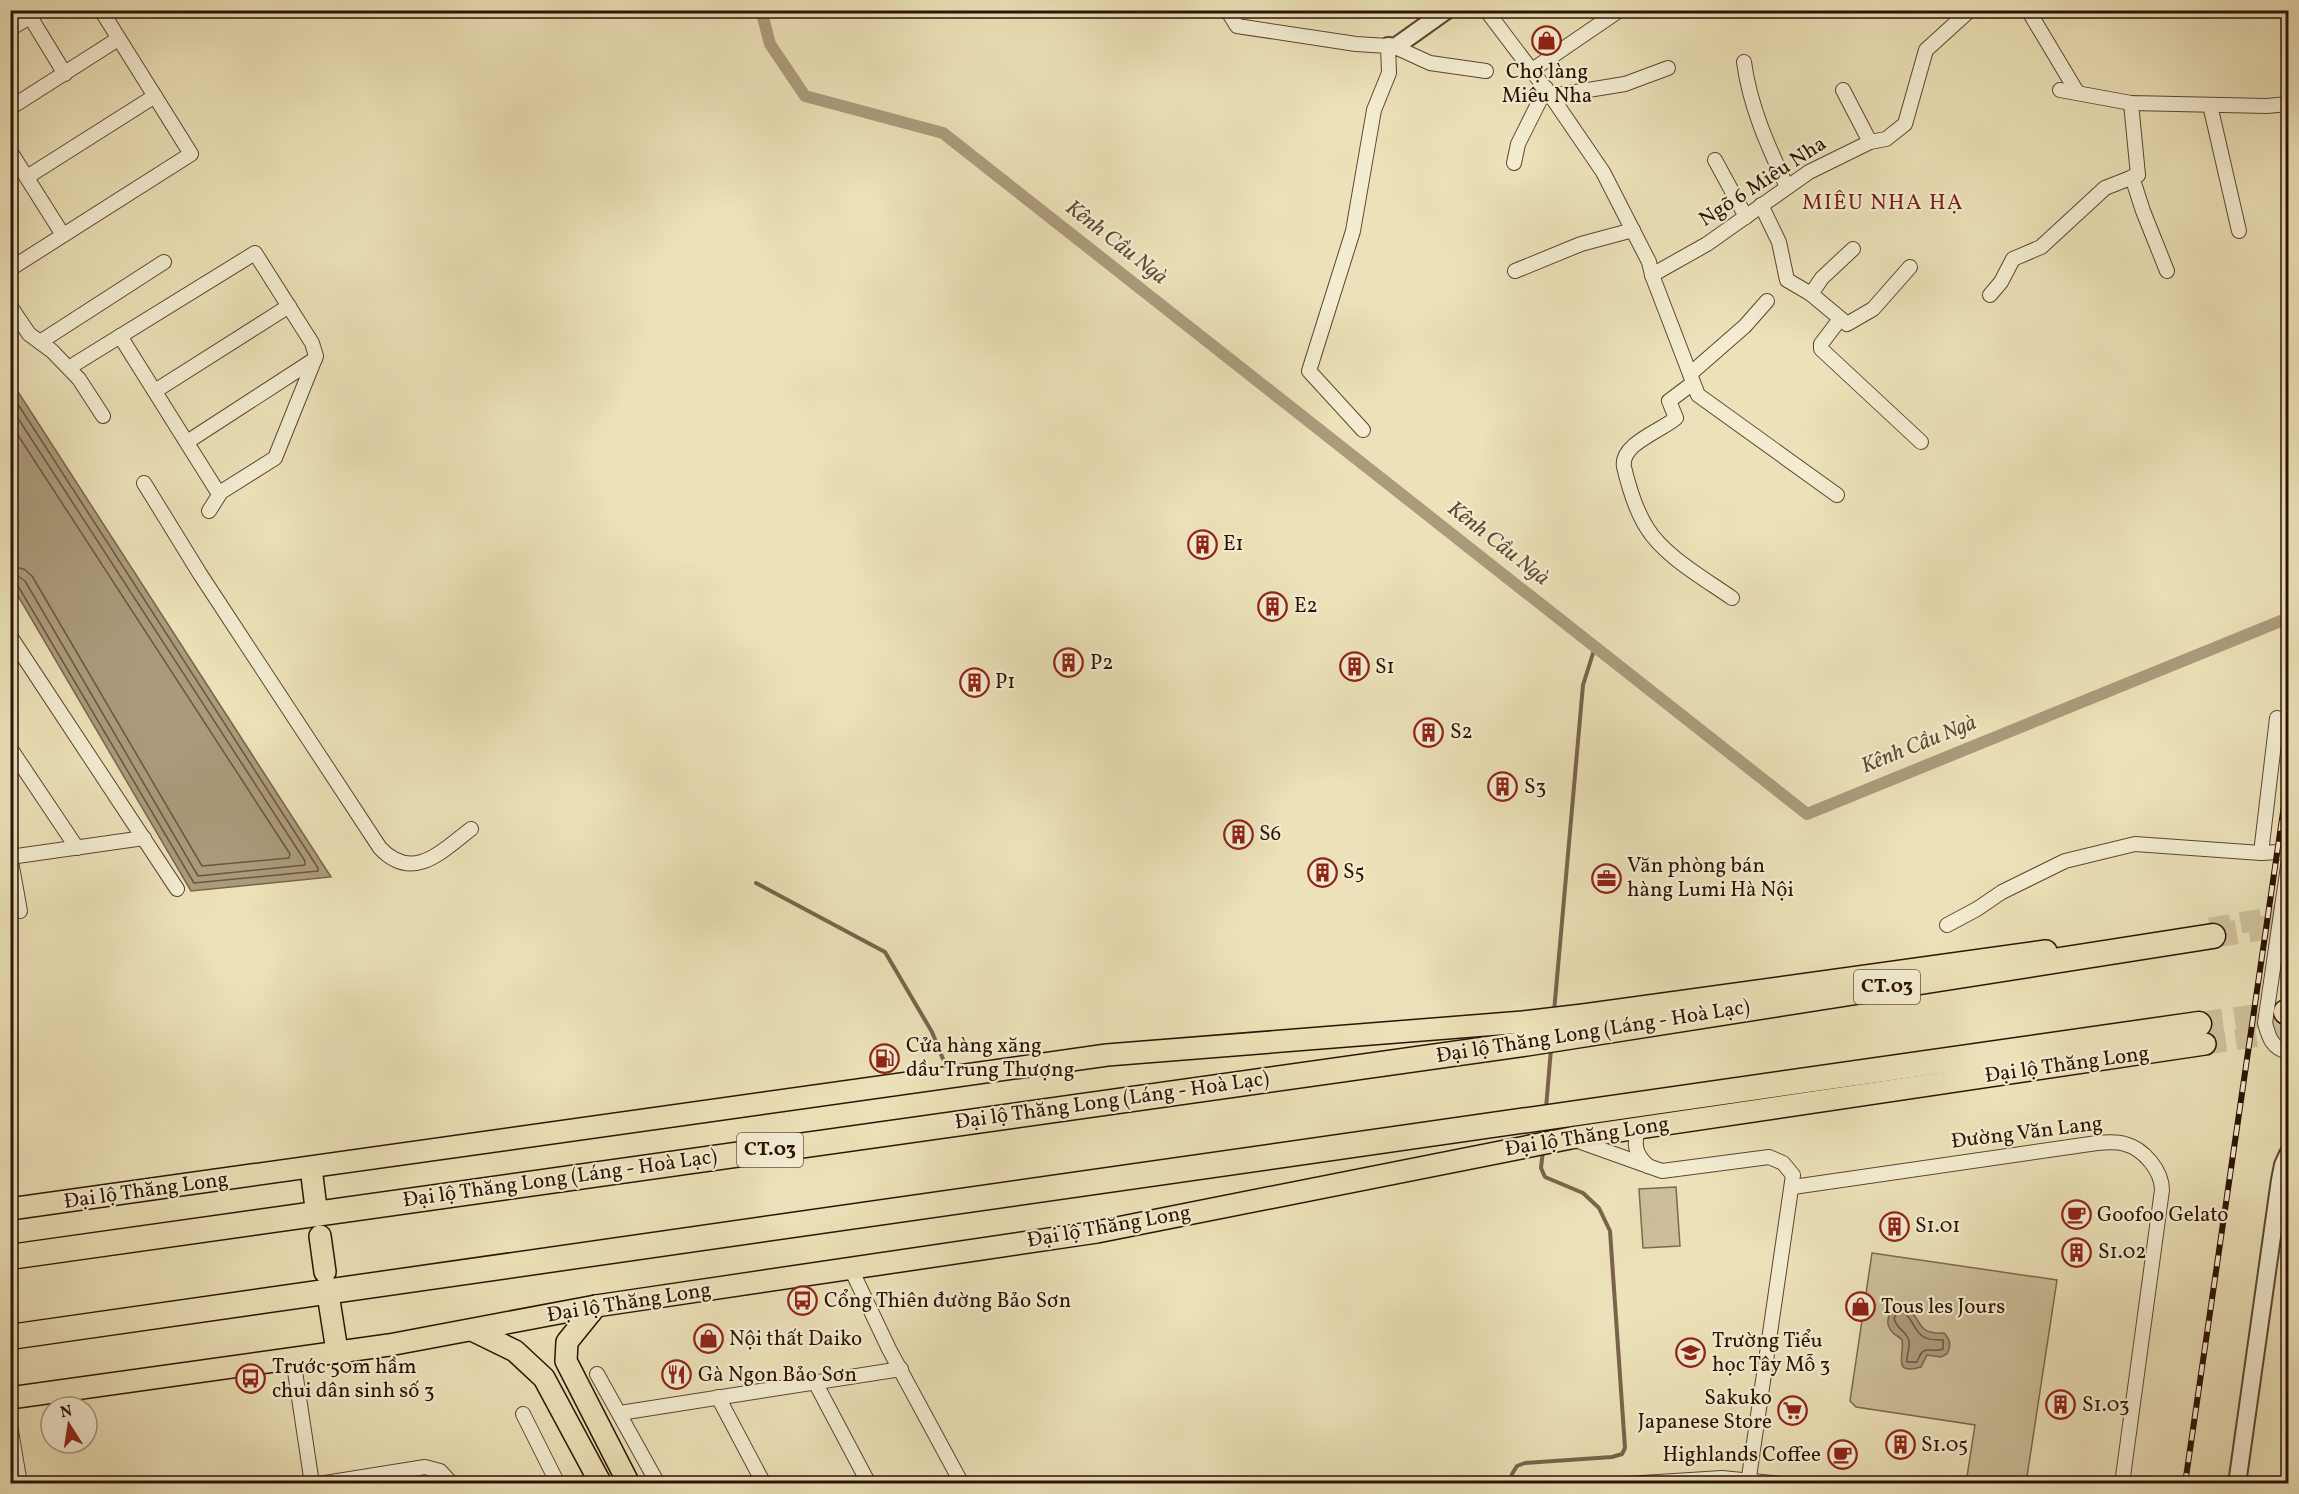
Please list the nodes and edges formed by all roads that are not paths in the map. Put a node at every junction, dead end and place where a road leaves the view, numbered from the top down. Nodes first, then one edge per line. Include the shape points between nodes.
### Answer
1 (101, 10) edge
2 (1227, 10) edge
3 (1447, 10) edge
4 (1486, 10) edge
5 (1620, 10) edge
6 (1970, 10) edge
7 (2028, 10) edge
8 (28, 14) edge
9 (10, 29) edge
10 (118, 39) junction
11 (1391, 47) junction
12 (1744, 62) dead end
13 (1668, 68) dead end
14 (1532, 70) junction
15 (1486, 71) dead end
16 (65, 74) junction
17 (1843, 90) dead end
18 (2060, 90) dead end
19 (1548, 92) junction
20 (2077, 92) junction
21 (156, 96) junction
22 (2131, 103) junction
23 (2289, 104) edge
24 (2210, 105) junction
25 (10, 108) edge
26 (1870, 142) junction
27 (10, 152) edge
28 (1715, 160) dead end
29 (1514, 164) dead end
30 (27, 177) junction
31 (2132, 177) junction
32 (1787, 187) junction
33 (1761, 206) junction
34 (1746, 217) junction
35 (1633, 230) junction
36 (2239, 231) dead end
37 (63, 235) junction
38 (1853, 249) dead end
39 (164, 262) dead end
40 (1910, 267) dead end
41 (10, 269) edge
42 (1515, 271) dead end
43 (2167, 271) dead end
44 (1652, 275) junction
45 (1810, 294) junction
46 (1990, 295) dead end
47 (1767, 302) dead end
48 (10, 306) edge
49 (289, 306) junction
50 (1840, 320) junction
51 (10, 329) edge
52 (27, 332) junction
53 (120, 336) junction
54 (40, 342) junction
55 (315, 359) junction
56 (75, 364) dead end
57 (1692, 379) junction
58 (155, 391) junction
59 (103, 416) dead end
60 (1362, 430) dead end
61 (187, 442) junction
62 (1921, 442) dead end
63 (144, 483) dead end
64 (219, 494) junction
65 (1837, 495) dead end
66 (209, 511) dead end
67 (1732, 598) dead end
68 (13, 647) edge
69 (2277, 718) dead end
70 (10, 748) edge
71 (471, 829) dead end
72 (144, 838) junction
73 (77, 848) junction
74 (2261, 853) junction
75 (2289, 855) edge
76 (11, 857) edge
77 (2289, 866) edge
78 (177, 889) dead end
79 (20, 911) dead end
80 (1947, 925) dead end
81 (2211, 932) joint
82 (1526, 1032) junction
83 (2202, 1034) joint
84 (2289, 1052) edge
85 (1639, 1128) junction
86 (1568, 1139) junction
87 (2289, 1154) edge
88 (311, 1168) junction
89 (1649, 1168) junction
90 (1793, 1187) junction
91 (316, 1208) dead end
92 (10, 1209) edge
93 (320, 1236) dead end
94 (10, 1257) edge
95 (851, 1269) junction
96 (325, 1272) dead end
97 (328, 1294) dead end
98 (596, 1306) junction
99 (472, 1330) junction
100 (10, 1337) edge
101 (337, 1351) junction
102 (292, 1359) junction
103 (901, 1369) junction
104 (597, 1374) dead end
105 (816, 1382) junction
106 (718, 1397) junction
107 (10, 1398) edge
108 (620, 1413) junction
109 (523, 1414) dead end
110 (10, 1425) edge
111 (1749, 1481) edge
112 (20, 1484) edge
113 (312, 1484) edge
114 (319, 1484) edge
115 (452, 1484) edge
116 (558, 1484) edge
117 (601, 1484) edge
118 (629, 1484) edge
119 (658, 1484) edge
120 (764, 1484) edge
121 (869, 1484) edge
122 (962, 1484) edge
123 (1626, 1484) edge
124 (1782, 1484) edge
125 (2122, 1484) edge
126 (2237, 1484) edge

1 - 10 street
2 - 11 street via 1237,26
3 - 11 street
4 - 14 street
5 - 14 street
6 - 26 street, Ngõ 6 Miêu Nha via 1926,50 1905,124 1886,139
7 - 20 street
8 - 9 street
8 - 16 street
10 - 16 street
10 - 21 street
11 - 15 street via 1430,63
11 - 60 street via 1389,73 1374,110 1353,231 1310,371
12 - 32 street via 1755,113
13 - 19 street via 1625,84
14 - 19 street
16 - 25 street
17 - 26 street
18 - 20 street
19 - 29 street via 1518,144
19 - 35 street via 1603,172
20 - 22 street
21 - 30 street
21 - 37 street via 191,154
22 - 24 street
22 - 31 street via 2138,175
23 - 24 street
24 - 36 street
26 - 32 street, Ngõ 6 Miêu Nha
27 - 30 street
28 - 34 street
30 - 37 street
31 - 43 street
31 - 46 street via 2105,188 2041,247 2013,259
32 - 33 street, Ngõ 6 Miêu Nha
33 - 34 street, Ngõ 6 Miêu Nha
33 - 45 street via 1779,242 1787,280
34 - 44 street, Ngõ 6 Miêu Nha
35 - 42 street via 1581,244
35 - 44 street
37 - 41 street
38 - 45 street
39 - 54 street
40 - 50 street via 1873,309 1846,324
44 - 57 street
45 - 50 street
47 - 57 street
48 - 52 street
49 - 53 street via 255,253
49 - 55 street via 312,343
49 - 58 street
50 - 62 street via 1821,349
51 - 52 street
52 - 54 street
53 - 56 street
53 - 58 street
54 - 59 street via 79,380
55 - 61 street
55 - 64 street via 275,458
57 - 65 street via 1698,395
57 - 67 street via 1669,401 1676,418 1628,450 1624,467 1634,503 1651,534 1673,556
58 - 61 street
61 - 64 street
63 - 71 street via 206,584 390,859 406,864 430,859
64 - 66 street
68 - 72 street
69 - 74 street
70 - 73 street
72 - 73 street
72 - 78 street
73 - 76 street
74 - 75 street
74 - 80 street via 2135,844 2065,861
76 - 79 street
77 - 84 street via 2265,1023 2271,1042 2279,1050
81 - 82 main road, Đại lộ Thăng Long via 1583,1015
81 - 82 highway, Đại lộ Thăng Long (Láng - Hoà Lạc) / CT.03 via 1562,1038
82 - 88 main road, Đại lộ Thăng Long via 1115,1054
82 - 94 highway, Đại lộ Thăng Long (Láng - Hoà Lạc) / CT.03
83 - 85 main road, Đại lộ Thăng Long
83 - 100 highway via 1554,1116
85 - 86 main road, Đại lộ Thăng Long
85 - 89 street via 1636,1148
86 - 89 street
86 - 95 main road, Đại lộ Thăng Long via 1097,1232
87 - 126 street via 2280,1180
88 - 91 main road
88 - 92 main road, Đại lộ Thăng Long
89 - 90 street via 1679,1170 1769,1157 1789,1169
90 - 111 street
90 - 125 street, Đường Văn Lang via 2097,1143 2125,1143 2144,1155 2156,1170 2162,1190
93 - 96 main road
95 - 98 main road, Đại lộ Thăng Long
95 - 103 street
97 - 101 main road
98 - 99 main road, Đại lộ Thăng Long
98 - 118 main road via 567,1342 566,1361
99 - 101 main road, Đại lộ Thăng Long
99 - 117 main road via 515,1351 544,1378
101 - 102 main road, Đại lộ Thăng Long
102 - 107 main road, Đại lộ Thăng Long
102 - 113 street
103 - 105 street
103 - 122 street
104 - 108 street
105 - 106 street
105 - 121 street
106 - 108 street
106 - 120 street
108 - 119 street
109 - 116 street
110 - 112 street
111 - 123 street via 1722,1478
111 - 124 street
114 - 115 street via 425,1467 440,1471

